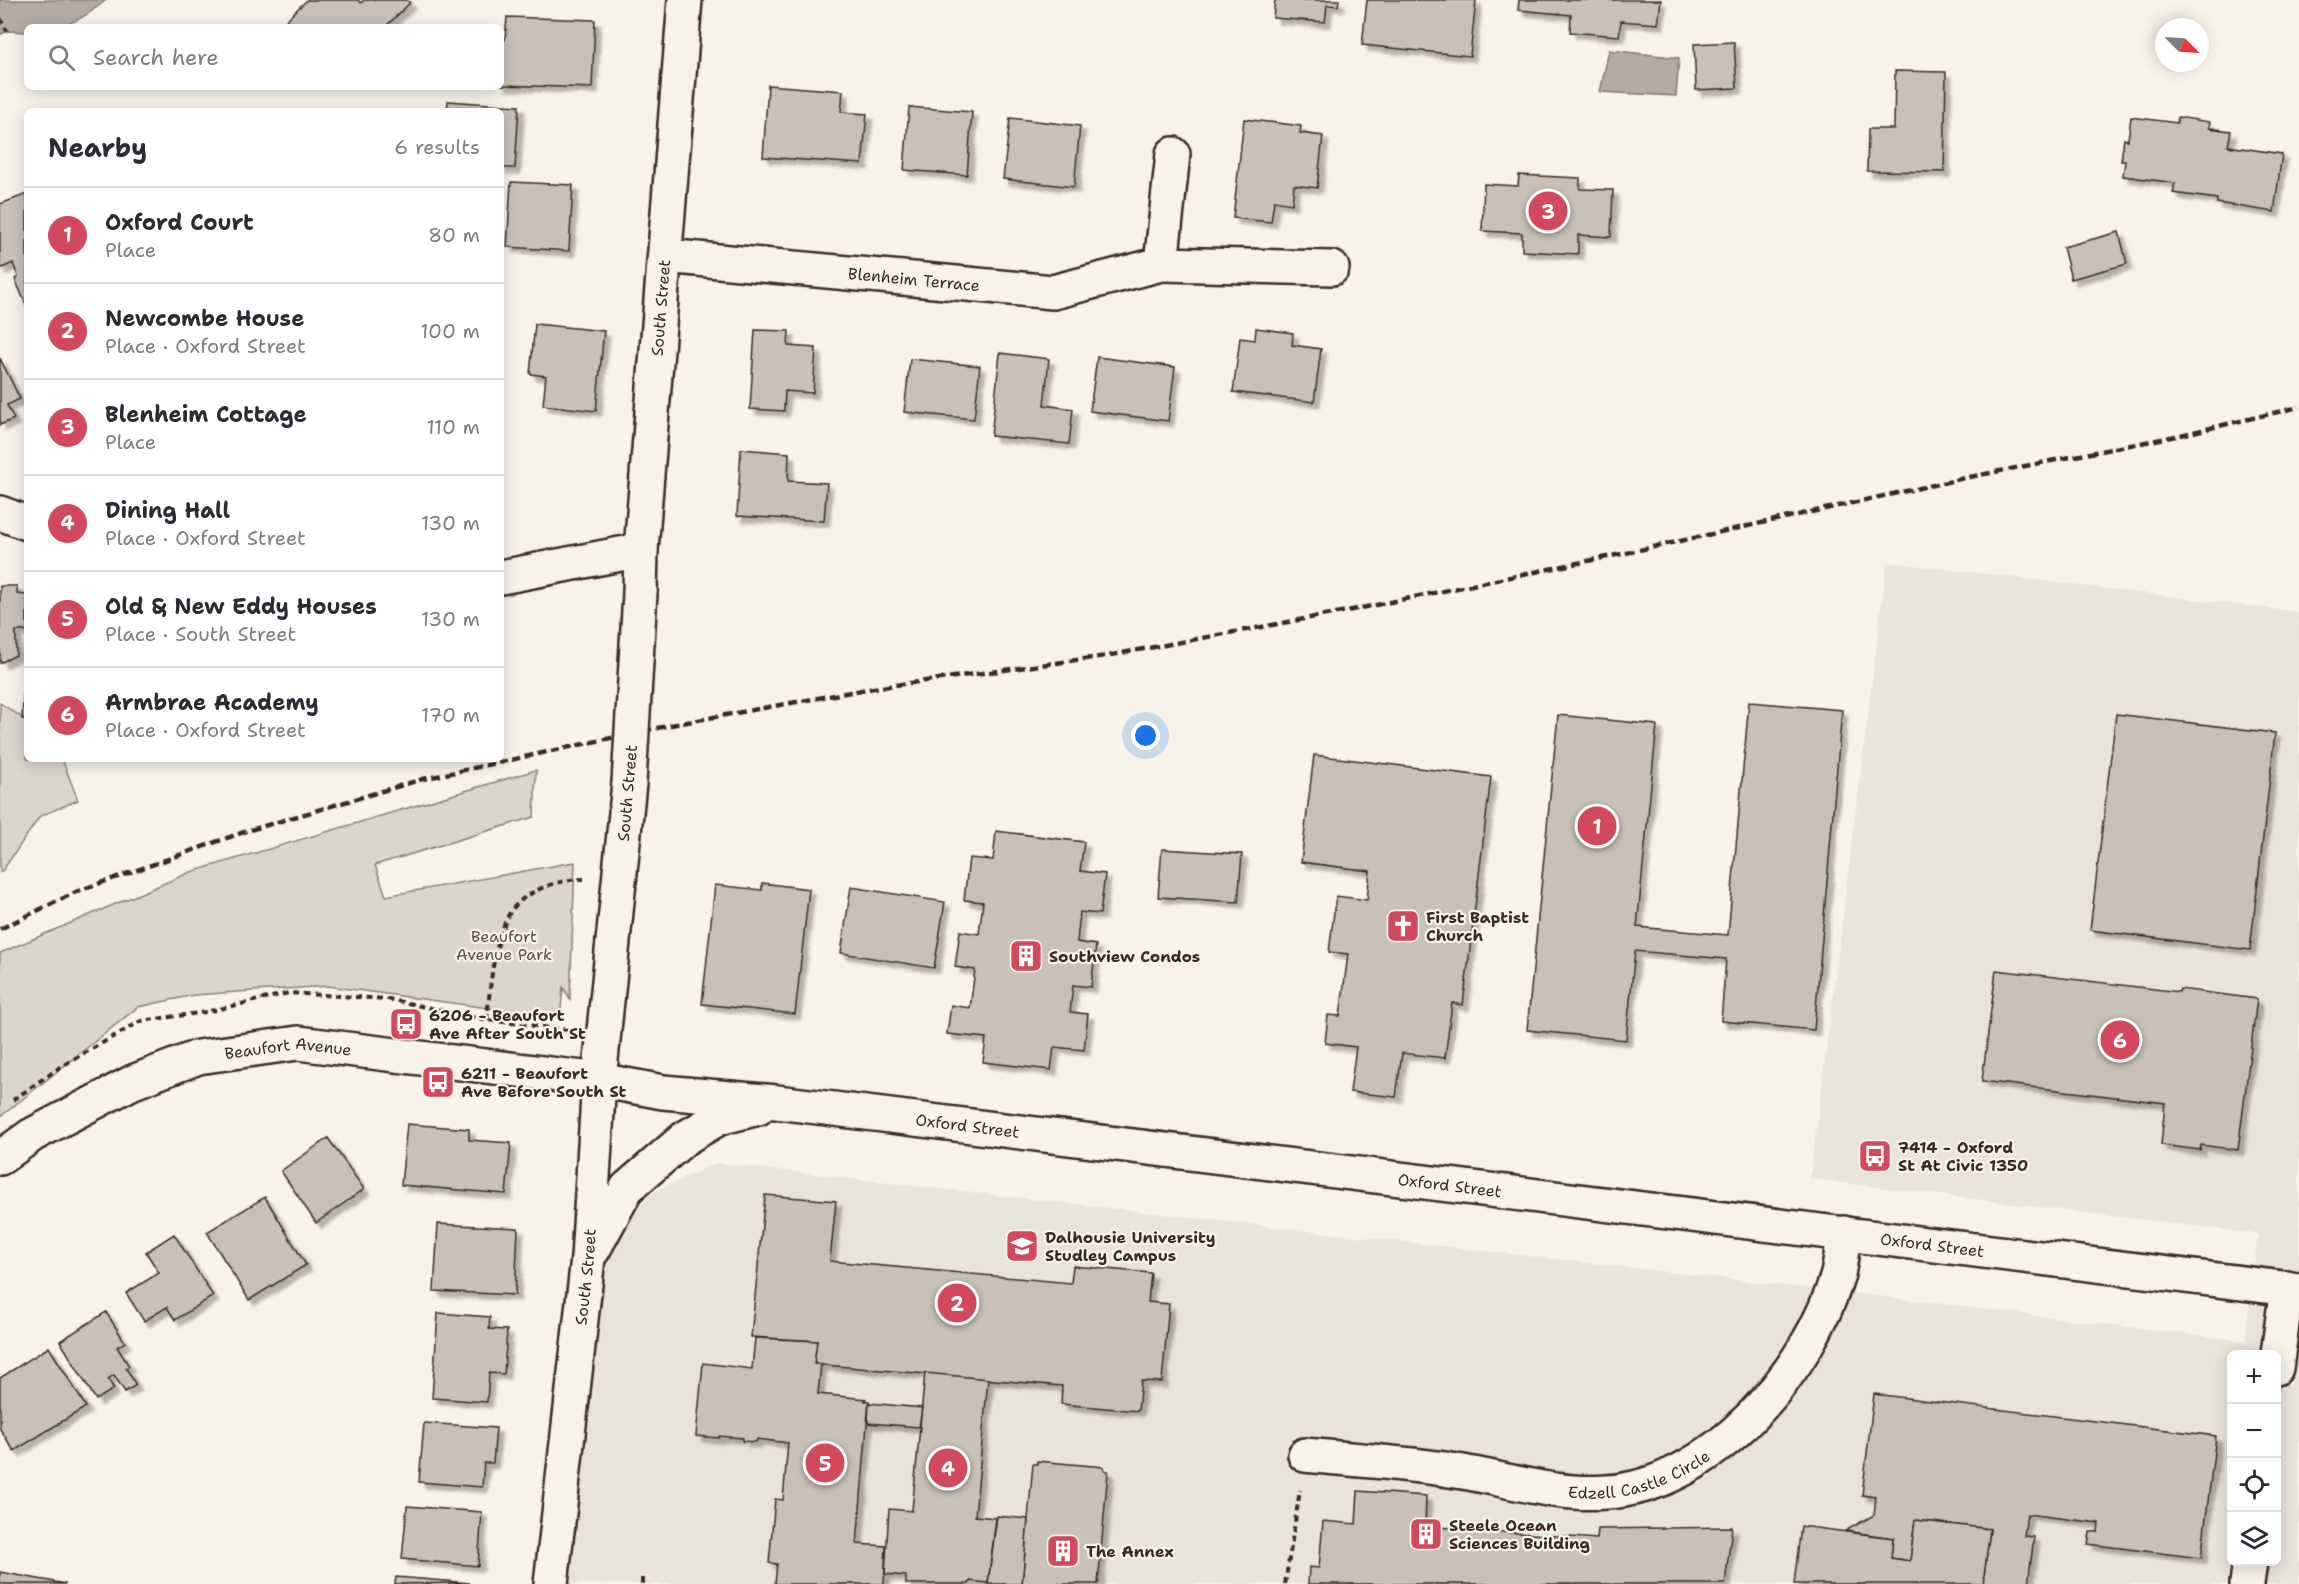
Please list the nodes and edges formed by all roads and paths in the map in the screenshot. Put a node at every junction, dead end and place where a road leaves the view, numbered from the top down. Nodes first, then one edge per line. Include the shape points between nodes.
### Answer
1 (685, 0) edge
2 (0, 18) edge
3 (7, 31) dead end
4 (1173, 154) dead end
5 (665, 256) junction
6 (1161, 264) junction
7 (1332, 268) dead end
8 (0, 513) edge
9 (24, 522) edge
10 (641, 550) junction
11 (504, 577) edge
12 (619, 879) junction
13 (487, 1020) dead end
14 (599, 1080) junction
15 (777, 1102) junction
16 (0, 1158) edge
17 (1844, 1233) junction
18 (588, 1258) junction
19 (2293, 1289) edge
20 (2281, 1350) edge
21 (1305, 1455) joint
22 (2249, 1566) edge
23 (642, 1575) dead end
24 (551, 1584) edge
25 (642, 1584) edge
26 (1285, 1584) edge
27 (2247, 1584) edge

1 - 5 street, South Street
2 - 3 path
4 - 6 street
5 - 6 street, Blenheim Terrace via 1053,292
5 - 10 street, South Street
6 - 7 street, Blenheim Terrace
8 - 9 street
10 - 11 street
10 - 12 street, South Street, bridge via 629,783
12 - 13 path via 574,879 534,890 509,914 497,947
12 - 14 street, South Street
14 - 15 street, Oxford Street via 663,1092
14 - 16 street, Beaufort Avenue via 287,1045 198,1057 133,1082 32,1135
14 - 18 street, South Street
15 - 17 street, Oxford Street
15 - 18 street via 719,1118 685,1138 627,1188
17 - 19 street, Oxford Street
17 - 21 street, Edzell Castle Circle via 1838,1272 1826,1306 1793,1367 1772,1394 1722,1442 1662,1479 1608,1492 1582,1492 1533,1488 1422,1466
18 - 24 street, South Street
19 - 20 street
21 - 26 path
22 - 27 street
23 - 25 path

